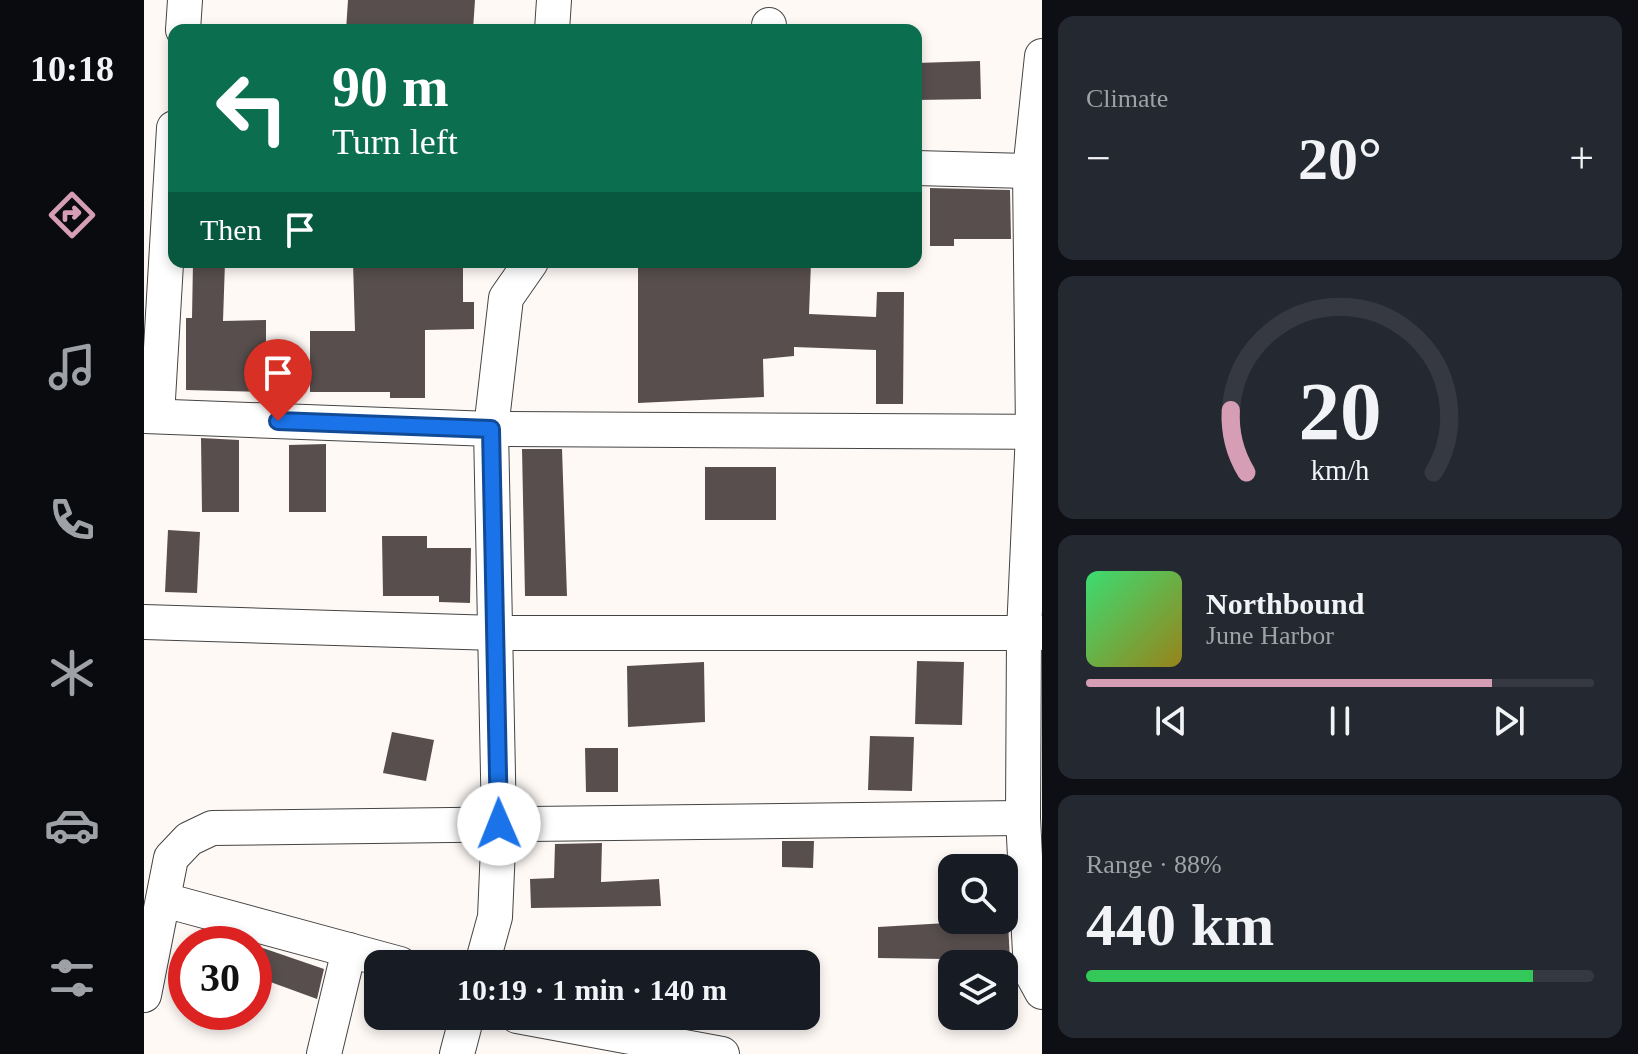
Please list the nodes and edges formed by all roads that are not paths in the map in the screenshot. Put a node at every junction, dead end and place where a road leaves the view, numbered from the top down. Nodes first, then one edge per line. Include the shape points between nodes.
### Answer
1 (185, 0) edge
2 (554, 0) edge
3 (183, 24) edge
4 (552, 24) edge
5 (1042, 56) edge
6 (922, 168) edge
7 (1030, 171) junction
8 (168, 172) edge
9 (155, 254) edge
10 (527, 268) edge
11 (150, 416) edge
12 (491, 429) junction
13 (1038, 432) edge
14 (144, 622) edge
15 (1033, 632) edge
16 (496, 633) junction
17 (1023, 818) junction
18 (499, 824) junction
19 (164, 900) junction
20 (349, 950) junction
21 (486, 950) edge
22 (364, 954) edge
23 (1042, 992) edge
24 (144, 995) edge
25 (463, 1030) edge
26 (593, 1030) edge
27 (324, 1054) edge
28 (457, 1054) edge
29 (722, 1054) edge

1 - 3 street
2 - 4 street
5 - 7 street
6 - 7 street
7 - 13 street
8 - 9 street
9 - 11 street
10 - 12 street via 506,298
11 - 12 street
12 - 13 street
12 - 16 street
13 - 15 street
14 - 16 street
15 - 16 street
15 - 17 street
16 - 18 street
17 - 18 street
17 - 23 street via 1031,972
18 - 19 street via 212,828 189,839 171,858
18 - 21 street via 495,917
19 - 20 street
19 - 24 street
20 - 22 street
20 - 27 street
25 - 28 street
26 - 29 street

